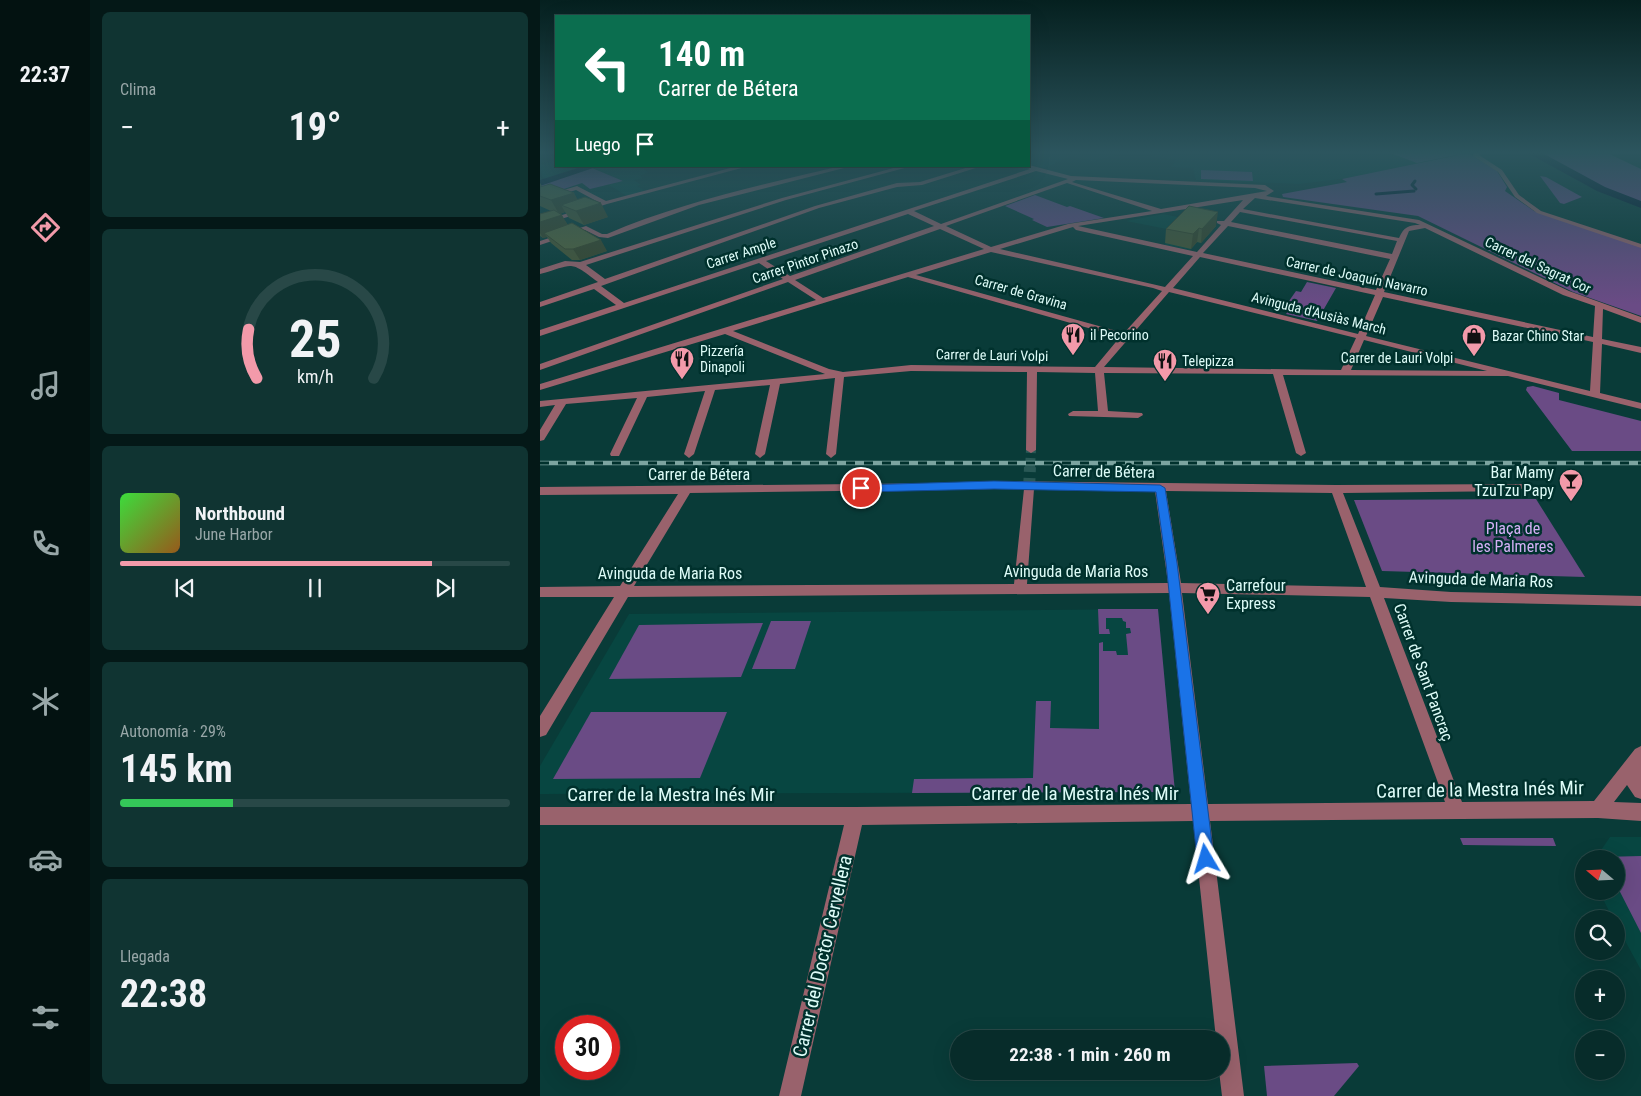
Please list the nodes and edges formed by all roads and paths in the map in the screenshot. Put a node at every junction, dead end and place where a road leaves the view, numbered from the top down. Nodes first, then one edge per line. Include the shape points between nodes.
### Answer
1 (608, 202) edge
2 (705, 202) edge
3 (772, 202) edge
4 (836, 202) edge
5 (935, 202) edge
6 (1008, 202) edge
7 (1131, 202) edge
8 (1219, 202) edge
9 (1245, 202) edge
10 (1294, 202) edge
11 (1525, 202) edge
12 (605, 203) joint
13 (746, 210) junction
14 (1238, 210) junction
15 (908, 211) junction
16 (1163, 212) junction
17 (755, 215) dead end
18 (1181, 215) edge
19 (763, 219) dead end
20 (1207, 220) edge
21 (540, 224) edge
22 (772, 224) junction
23 (1225, 224) junction
24 (940, 226) junction
25 (1068, 226) junction
26 (1428, 227) junction
27 (608, 236) junction
28 (1402, 240) junction
29 (540, 243) edge
30 (1641, 246) edge
31 (989, 249) junction
32 (615, 253) junction
33 (1197, 255) junction
34 (1393, 257) junction
35 (760, 260) junction
36 (580, 264) junction
37 (540, 272) edge
38 (909, 274) junction
39 (791, 279) junction
40 (605, 283) junction
41 (595, 286) junction
42 (1168, 290) junction
43 (1380, 294) junction
44 (822, 301) junction
45 (540, 305) edge
46 (623, 306) junction
47 (1598, 306) junction
48 (1641, 320) edge
49 (726, 331) junction
50 (540, 333) edge
51 (1126, 336) junction
52 (1361, 337) junction
53 (1596, 340) junction
54 (1641, 350) edge
55 (540, 366) edge
56 (1032, 370) junction
57 (1099, 370) junction
58 (1277, 371) junction
59 (1344, 372) junction
60 (840, 374) junction
61 (1506, 374) junction
62 (776, 381) junction
63 (540, 387) edge
64 (711, 388) junction
65 (643, 394) junction
66 (1595, 395) junction
67 (562, 403) junction
68 (540, 404) edge
69 (1641, 406) edge
70 (1073, 414) dead end
71 (1103, 414) junction
72 (1138, 415) dead end
73 (540, 438) edge
74 (1030, 450) tunnel mouth
75 (1301, 453) dead end
76 (615, 454) dead end
77 (689, 454) dead end
78 (760, 454) dead end
79 (831, 454) dead end
80 (1518, 487) dead end
81 (1160, 488) junction
82 (1336, 489) junction
83 (686, 490) junction
84 (1029, 490) tunnel mouth
85 (540, 491) edge
86 (1020, 588) junction
87 (1174, 588) junction
88 (626, 591) junction
89 (540, 592) edge
90 (1376, 592) junction
91 (1641, 601) edge
92 (540, 730) edge
93 (1641, 754) edge
94 (1631, 767) junction
95 (1641, 791) edge
96 (1598, 809) junction
97 (1457, 810) junction
98 (1641, 812) edge
99 (1200, 813) junction
100 (540, 816) edge
101 (855, 816) junction
102 (790, 1096) edge
103 (1233, 1096) edge

1 - 12 street
2 - 27 street
3 - 13 street
4 - 22 street
5 - 15 street, Carrer Ample
6 - 24 street, Carrer Pintor Pinazo
7 - 16 street
8 - 16 street
9 - 14 street
10 - 26 street, Carrer del Sagrat Cor via 1410,220
11 - 30 street via 1536,210
12 - 21 street
13 - 17 street
13 - 32 street
14 - 23 street
14 - 28 street
15 - 24 street, Avinguda d'Ausiàs March
15 - 35 street, Carrer Ample
16 - 18 street
16 - 25 street
19 - 22 street
20 - 23 street
22 - 40 street
23 - 33 street
23 - 34 street
24 - 31 street, Avinguda d'Ausiàs March
24 - 39 street, Carrer Pintor Pinazo
25 - 31 street
25 - 33 street, Carrer de Joaquín Navarro
26 - 28 street via 1410,227
26 - 47 street, Carrer del Sagrat Cor
27 - 29 street via 586,228
27 - 32 street via 604,245
28 - 34 street
31 - 38 street
31 - 42 street, Avinguda d'Ausiàs March
32 - 36 street
33 - 42 street
33 - 43 street, Carrer de Joaquín Navarro
34 - 43 street
35 - 39 street
35 - 46 street, Carrer Ample
36 - 37 street via 566,263
36 - 40 street
38 - 44 street
38 - 51 street, Carrer de Gravina
39 - 44 street
39 - 55 street, Carrer Pintor Pinazo
40 - 41 street
41 - 45 street
41 - 46 street
42 - 51 street
42 - 52 street, Avinguda d'Ausiàs March
43 - 52 street
43 - 53 street, Carrer de Joaquín Navarro
44 - 49 street
46 - 50 street, Carrer Ample
47 - 48 street, Carrer del Sagrat Cor
47 - 53 street
49 - 60 street
49 - 63 street
51 - 57 street
52 - 59 street
52 - 61 street, Avinguda d'Ausiàs March
53 - 54 street, Carrer de Joaquín Navarro
53 - 66 street
56 - 57 street, Carrer de Lauri Volpi
56 - 60 street, Carrer de Lauri Volpi via 911,368
56 - 74 street
57 - 58 street, Carrer de Lauri Volpi
57 - 71 street
58 - 59 street, Carrer de Lauri Volpi
58 - 75 street
59 - 61 street, Carrer de Lauri Volpi
60 - 62 street, Carrer de Lauri Volpi
60 - 79 street
61 - 66 street, Avinguda d'Ausiàs March
62 - 64 street, Carrer de Lauri Volpi
62 - 78 street
64 - 65 street, Carrer de Lauri Volpi
64 - 77 street
65 - 67 street, Carrer de Lauri Volpi
65 - 76 street
66 - 69 street, Avinguda d'Ausiàs March
67 - 68 street, Carrer de Lauri Volpi
67 - 73 street
70 - 71 street
71 - 72 street
80 - 82 street, Carrer de Bétera
81 - 82 street, Carrer de Bétera
81 - 83 street, Carrer de Bétera via 994,485
81 - 87 street
82 - 90 street, Carrer de Sant Pancraç
83 - 85 street, Carrer de Bétera
83 - 88 street
84 - 86 street
86 - 87 street, Avinguda de Maria Ros
86 - 88 street, Avinguda de Maria Ros
87 - 90 street, Avinguda de Maria Ros
87 - 99 street
88 - 89 street, Avinguda de Maria Ros
88 - 92 street
90 - 91 street, Avinguda de Maria Ros
90 - 97 street, Carrer de Sant Pancraç
93 - 94 street
94 - 95 street via 1635,784
94 - 96 street
96 - 97 street, Carrer de la Mestra Inés Mir
96 - 98 street, Carrer de la Mestra Inés Mir
97 - 99 street, Carrer de la Mestra Inés Mir
99 - 101 street, Carrer de la Mestra Inés Mir
99 - 103 street
100 - 101 street, Carrer de la Mestra Inés Mir
101 - 102 street, Carrer del Doctor Cervellera

